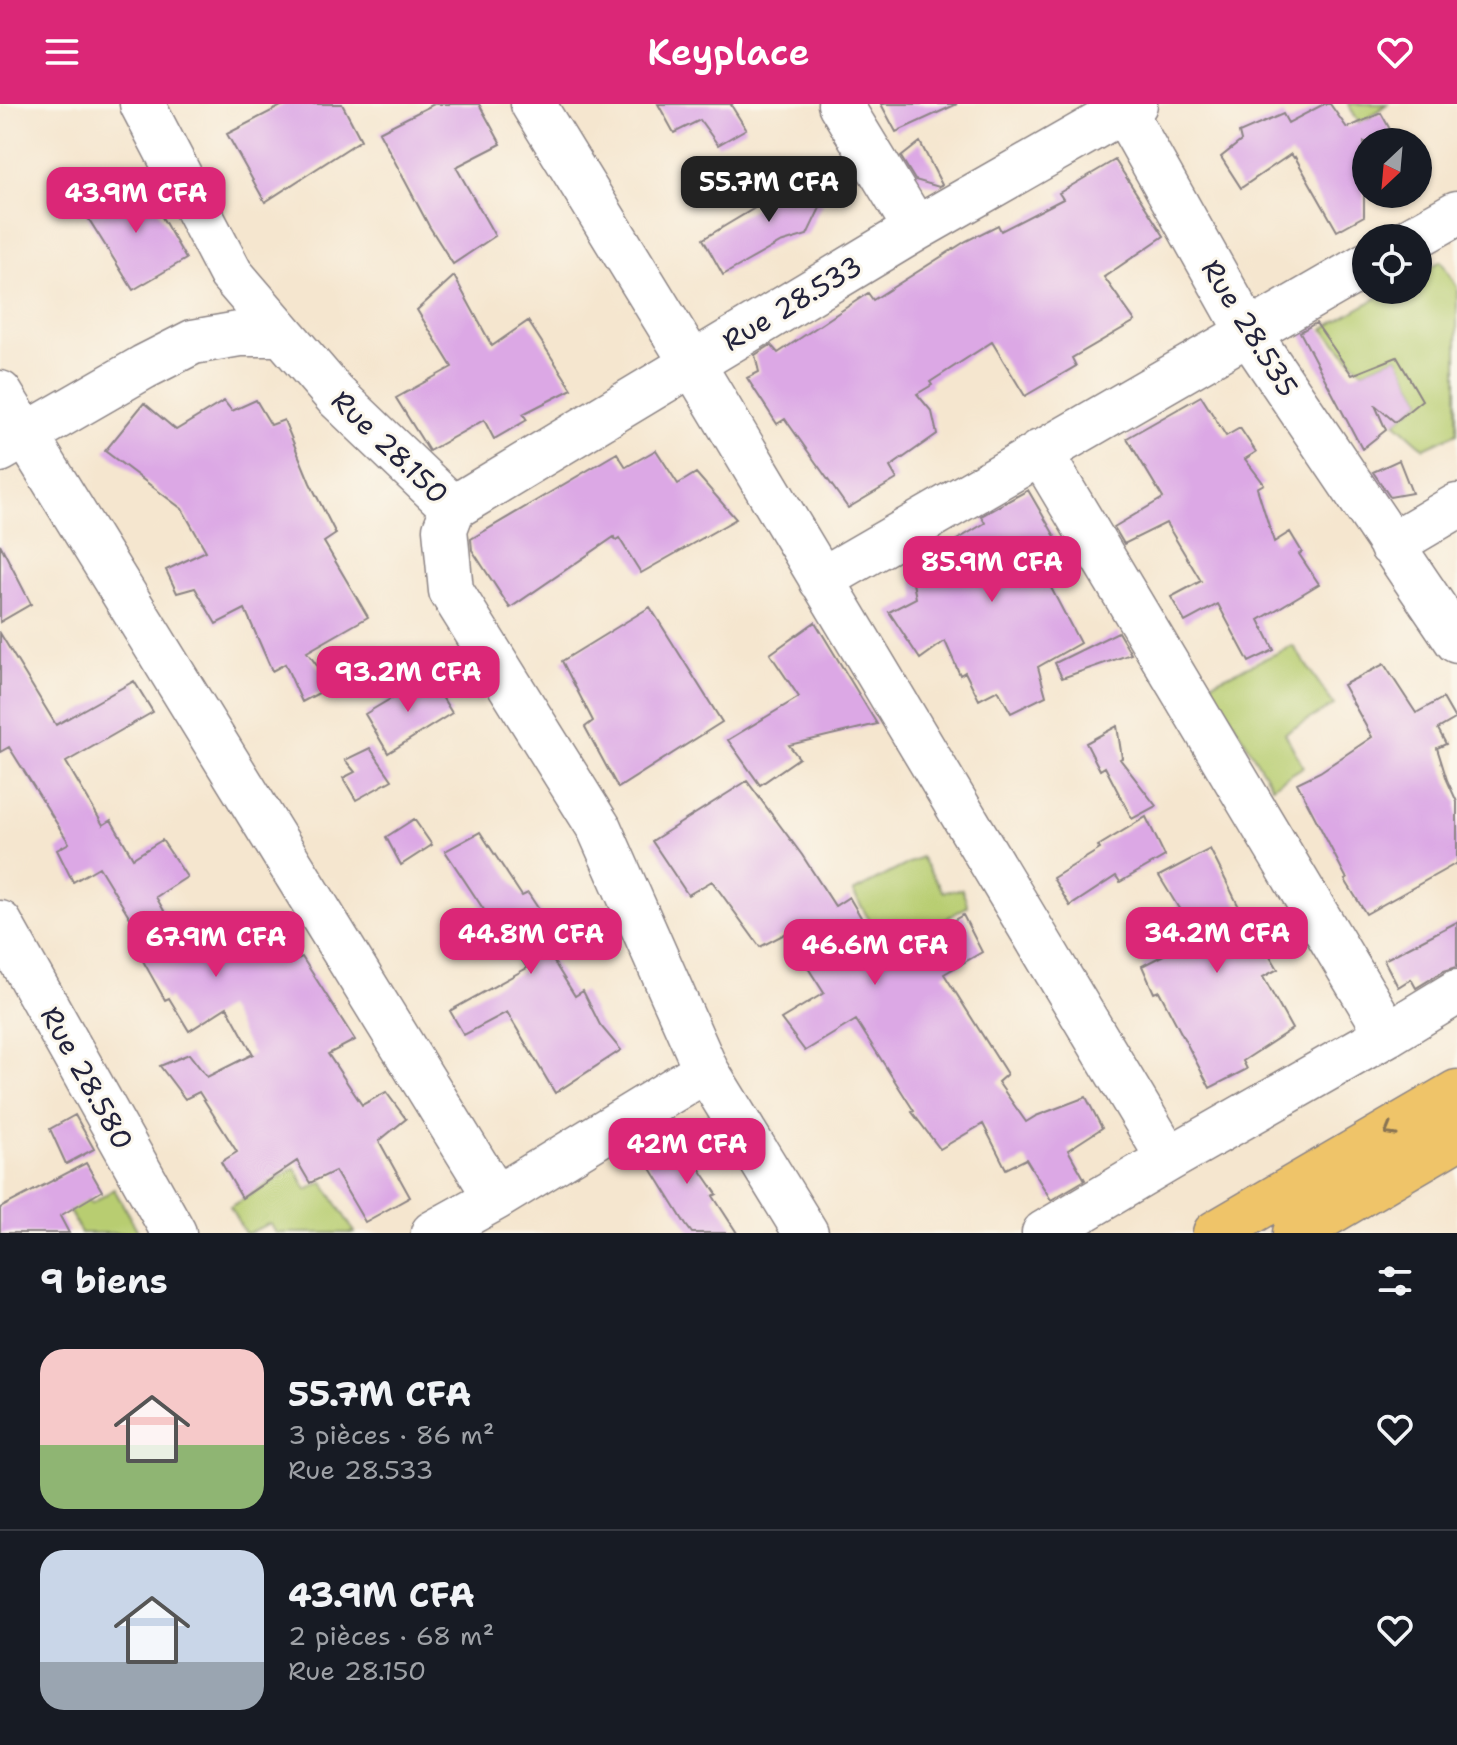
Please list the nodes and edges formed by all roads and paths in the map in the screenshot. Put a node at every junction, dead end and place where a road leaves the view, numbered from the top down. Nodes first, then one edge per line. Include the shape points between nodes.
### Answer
1 (142, 104) edge
2 (533, 104) edge
3 (840, 104) edge
4 (1126, 106) edge
5 (1457, 213) edge
6 (1432, 227) edge
7 (916, 229) junction
8 (1352, 273) edge
9 (1248, 332) junction
10 (281, 334) junction
11 (692, 363) junction
12 (0, 393) edge
13 (13, 443) edge
14 (1040, 452) junction
15 (1457, 506) edge
16 (453, 508) junction
17 (1391, 545) junction
18 (821, 580) junction
19 (1457, 641) edge
20 (0, 923) edge
21 (1457, 992) edge
22 (1388, 1034) junction
23 (706, 1070) junction
24 (1457, 1092) edge
25 (1457, 1138) edge
26 (1169, 1159) junction
27 (496, 1198) junction
28 (174, 1233) edge
29 (433, 1233) edge
30 (806, 1233) edge
31 (1044, 1233) edge
32 (1215, 1233) edge
33 (1295, 1233) edge

1 - 10 street, Rue 28.150 via 231,274
2 - 11 street
3 - 7 street
4 - 7 street, Rue 28.533
4 - 9 street, Rue 28.535
5 - 6 street
7 - 11 street, Rue 28.533
8 - 9 street
9 - 14 street
9 - 17 street, Rue 28.535
10 - 13 street via 193,342
10 - 16 street, Rue 28.150 via 335,395
11 - 16 street, Rue 28.533
11 - 18 street
12 - 13 street
13 - 27 street
14 - 18 street
14 - 22 street
15 - 17 street
16 - 23 street, Rue 28.150 via 445,529 451,591 599,828
17 - 19 street, Rue 28.535
18 - 26 street
20 - 28 street, Rue 28.580
21 - 22 street
22 - 26 street
23 - 27 street
23 - 30 street, Rue 28.150
24 -> 32 main road
25 - 33 main road
26 - 31 street
27 - 29 street

